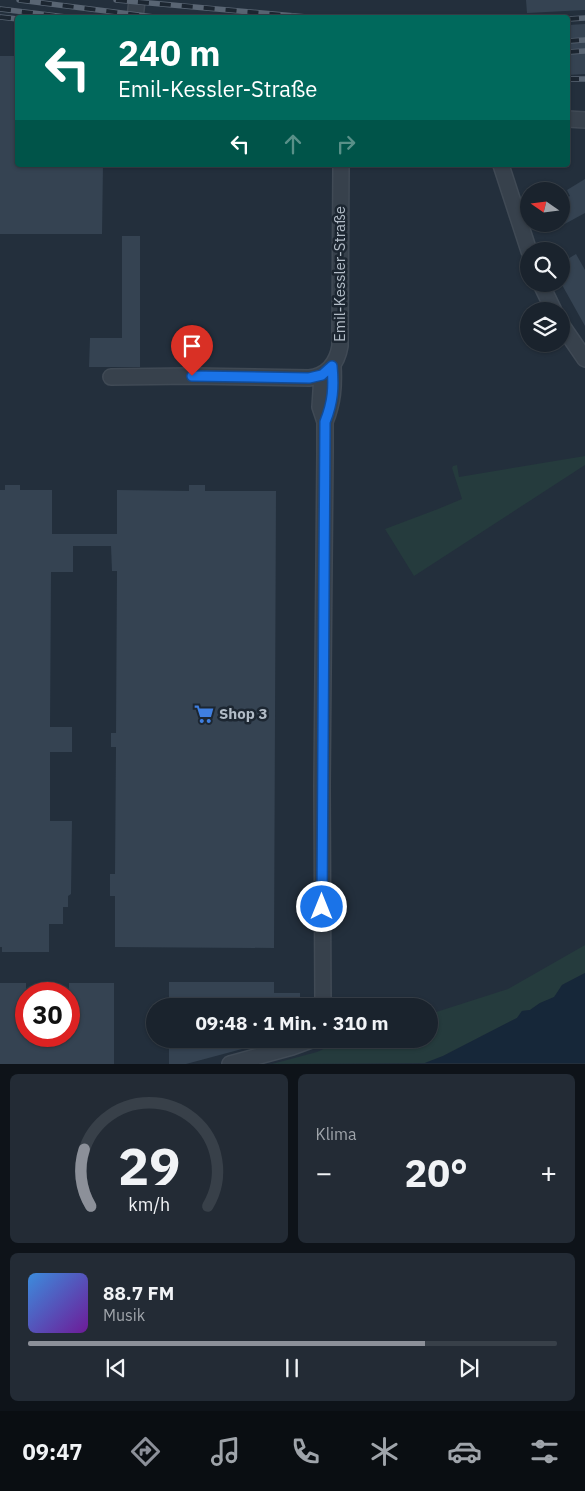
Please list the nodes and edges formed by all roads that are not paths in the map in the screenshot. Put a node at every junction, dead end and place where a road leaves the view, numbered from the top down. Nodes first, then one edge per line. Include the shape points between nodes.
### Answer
1 (137, 0) edge
2 (135, 15) edge
3 (570, 119) edge
4 (585, 120) edge
5 (341, 167) edge
6 (502, 167) edge
7 (526, 242) edge
8 (570, 337) edge
9 (585, 359) edge
10 (327, 370) junction
11 (111, 377) dead end
12 (323, 998) edge
13 (286, 1048) edge
14 (230, 1064) edge

1 - 2 street
3 - 4 street
5 - 10 street, Emil-Kessler-Straße via 340,346 337,359
6 - 7 street
8 - 9 street
10 - 11 street via 309,378
10 - 12 street, Emil-Kessler-Straße via 320,407 325,422
13 - 14 street

